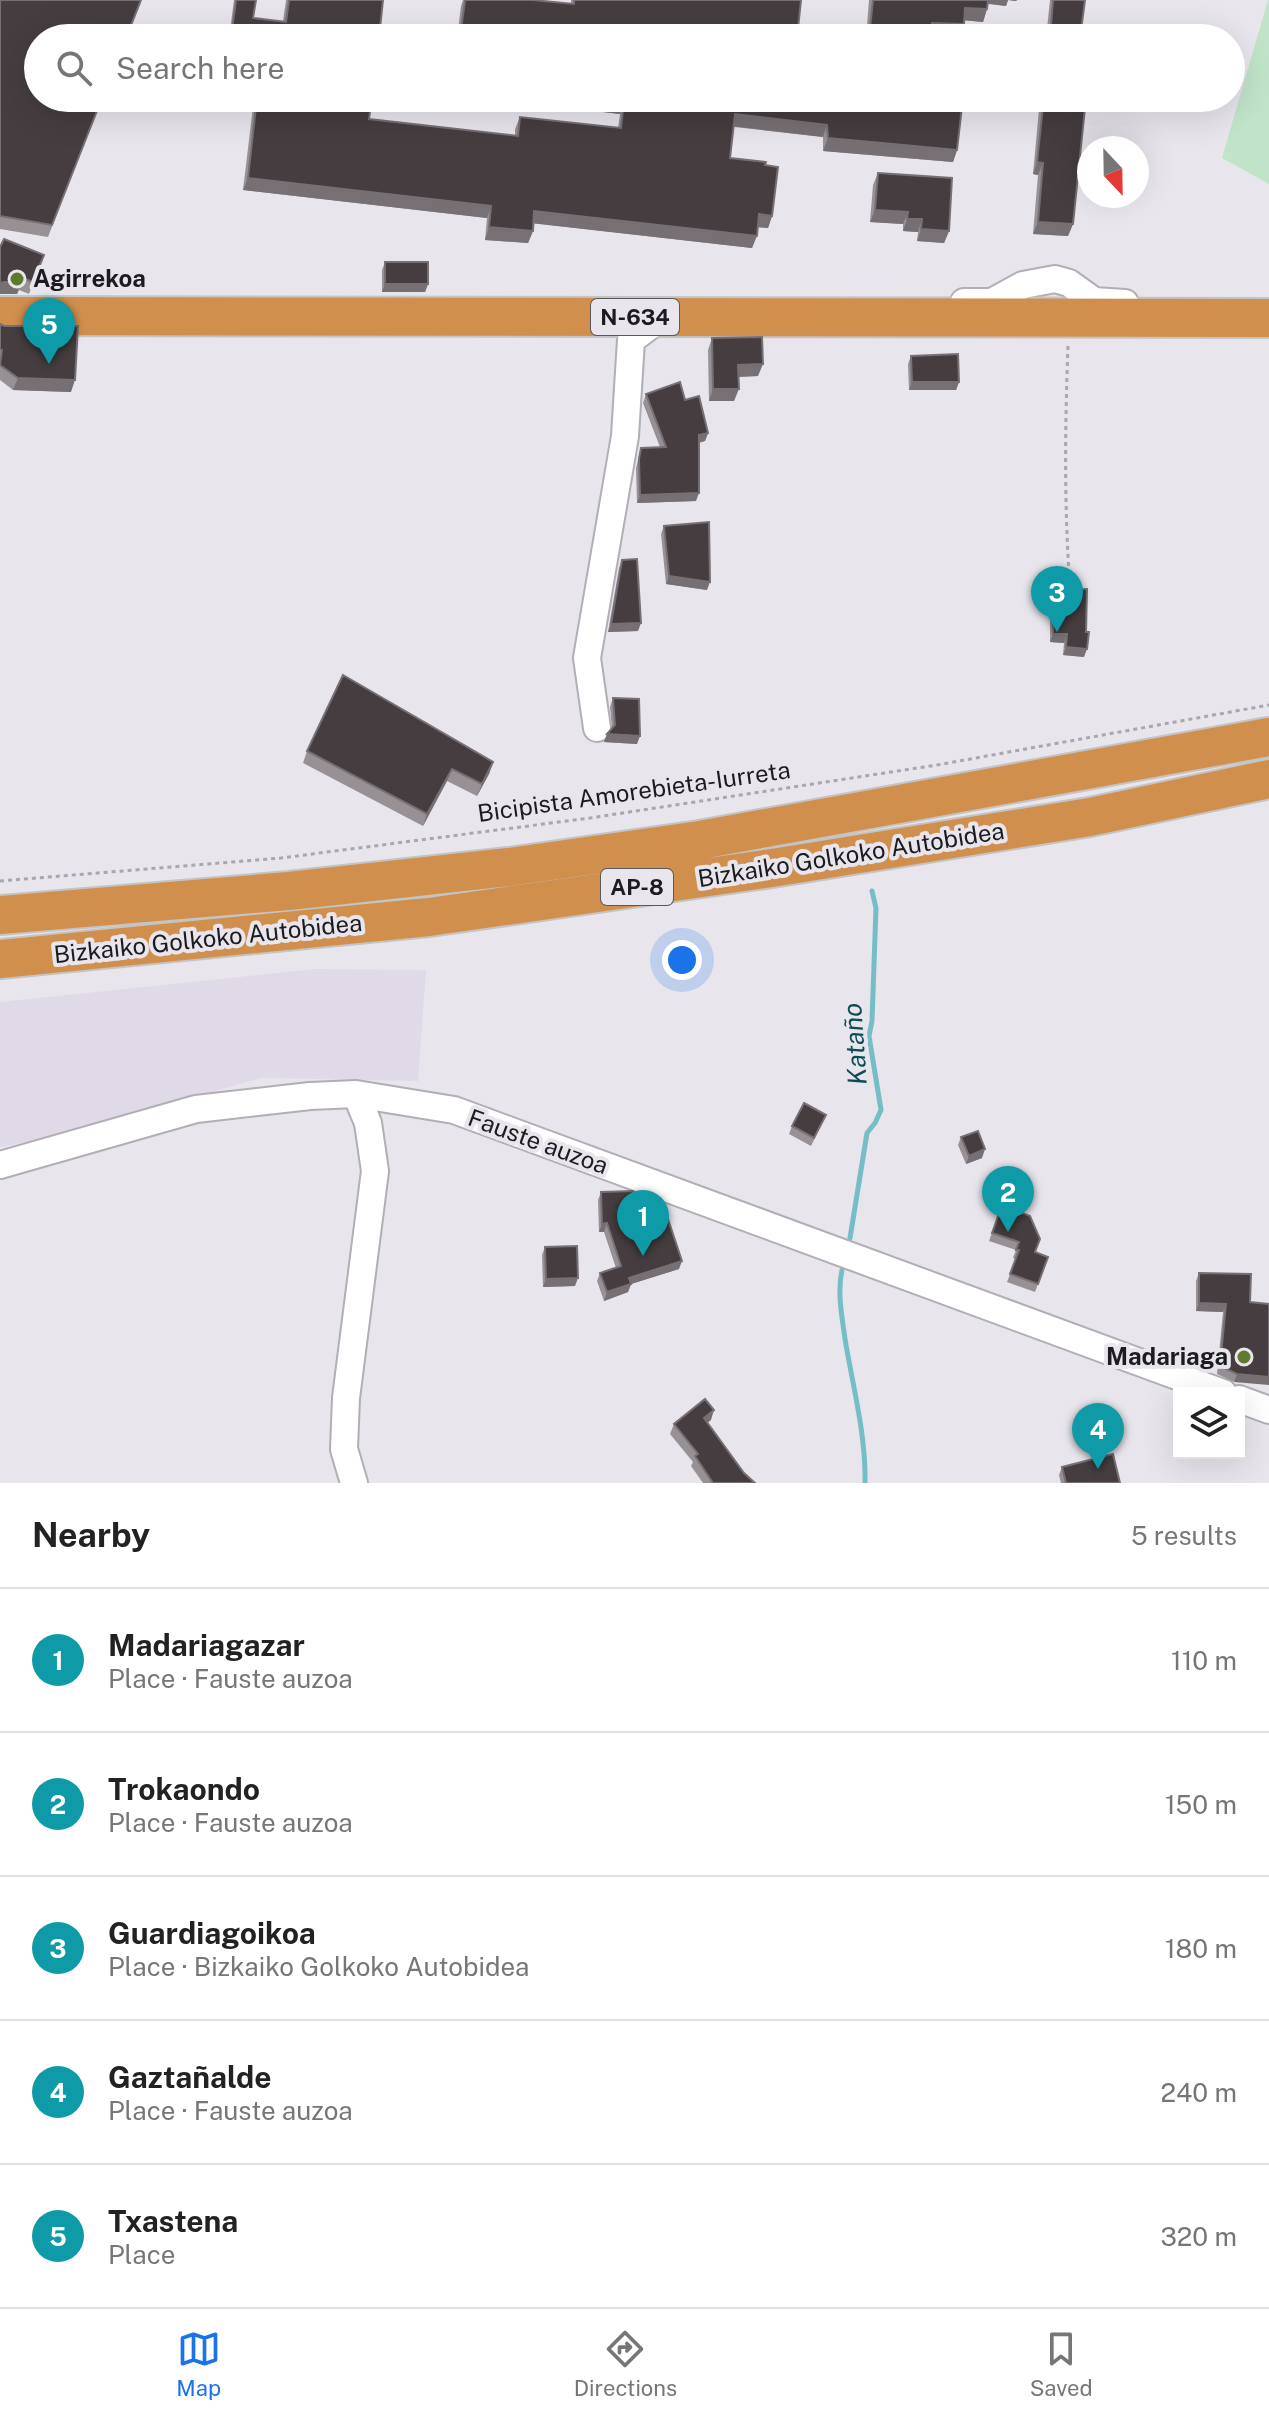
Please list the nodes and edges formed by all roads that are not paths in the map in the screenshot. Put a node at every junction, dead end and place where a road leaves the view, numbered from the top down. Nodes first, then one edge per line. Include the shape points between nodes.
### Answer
1 (1269, 303) edge
2 (0, 316) edge
3 (770, 317) junction
4 (1269, 318) edge
5 (617, 329) junction
6 (597, 728) dead end
7 (1269, 737) edge
8 (1269, 779) edge
9 (0, 915) edge
10 (0, 959) edge
11 (356, 1094) junction
12 (0, 1165) edge
13 (1207, 1387) edge
14 (1245, 1401) edge
15 (1269, 1410) edge
16 (354, 1483) edge

1 - 3 street via 1094,301 1055,279 1023,285 992,302 835,302
2 - 5 highway, N-634
3 - 4 highway, N-634
3 - 5 highway, N-634 via 674,317
5 - 6 street via 625,436 587,658
7 - 9 highway, Bizkaiko Golkoko Autobidea / AP-8 via 700,840 509,867
8 - 10 highway, Bizkaiko Golkoko Autobidea / AP-8 via 1090,817 429,917
11 - 12 street, Fauste auzoa via 196,1109
11 - 13 street, Fauste auzoa via 454,1110
11 - 16 street via 368,1123 375,1171 346,1398 344,1449
14 - 15 street

